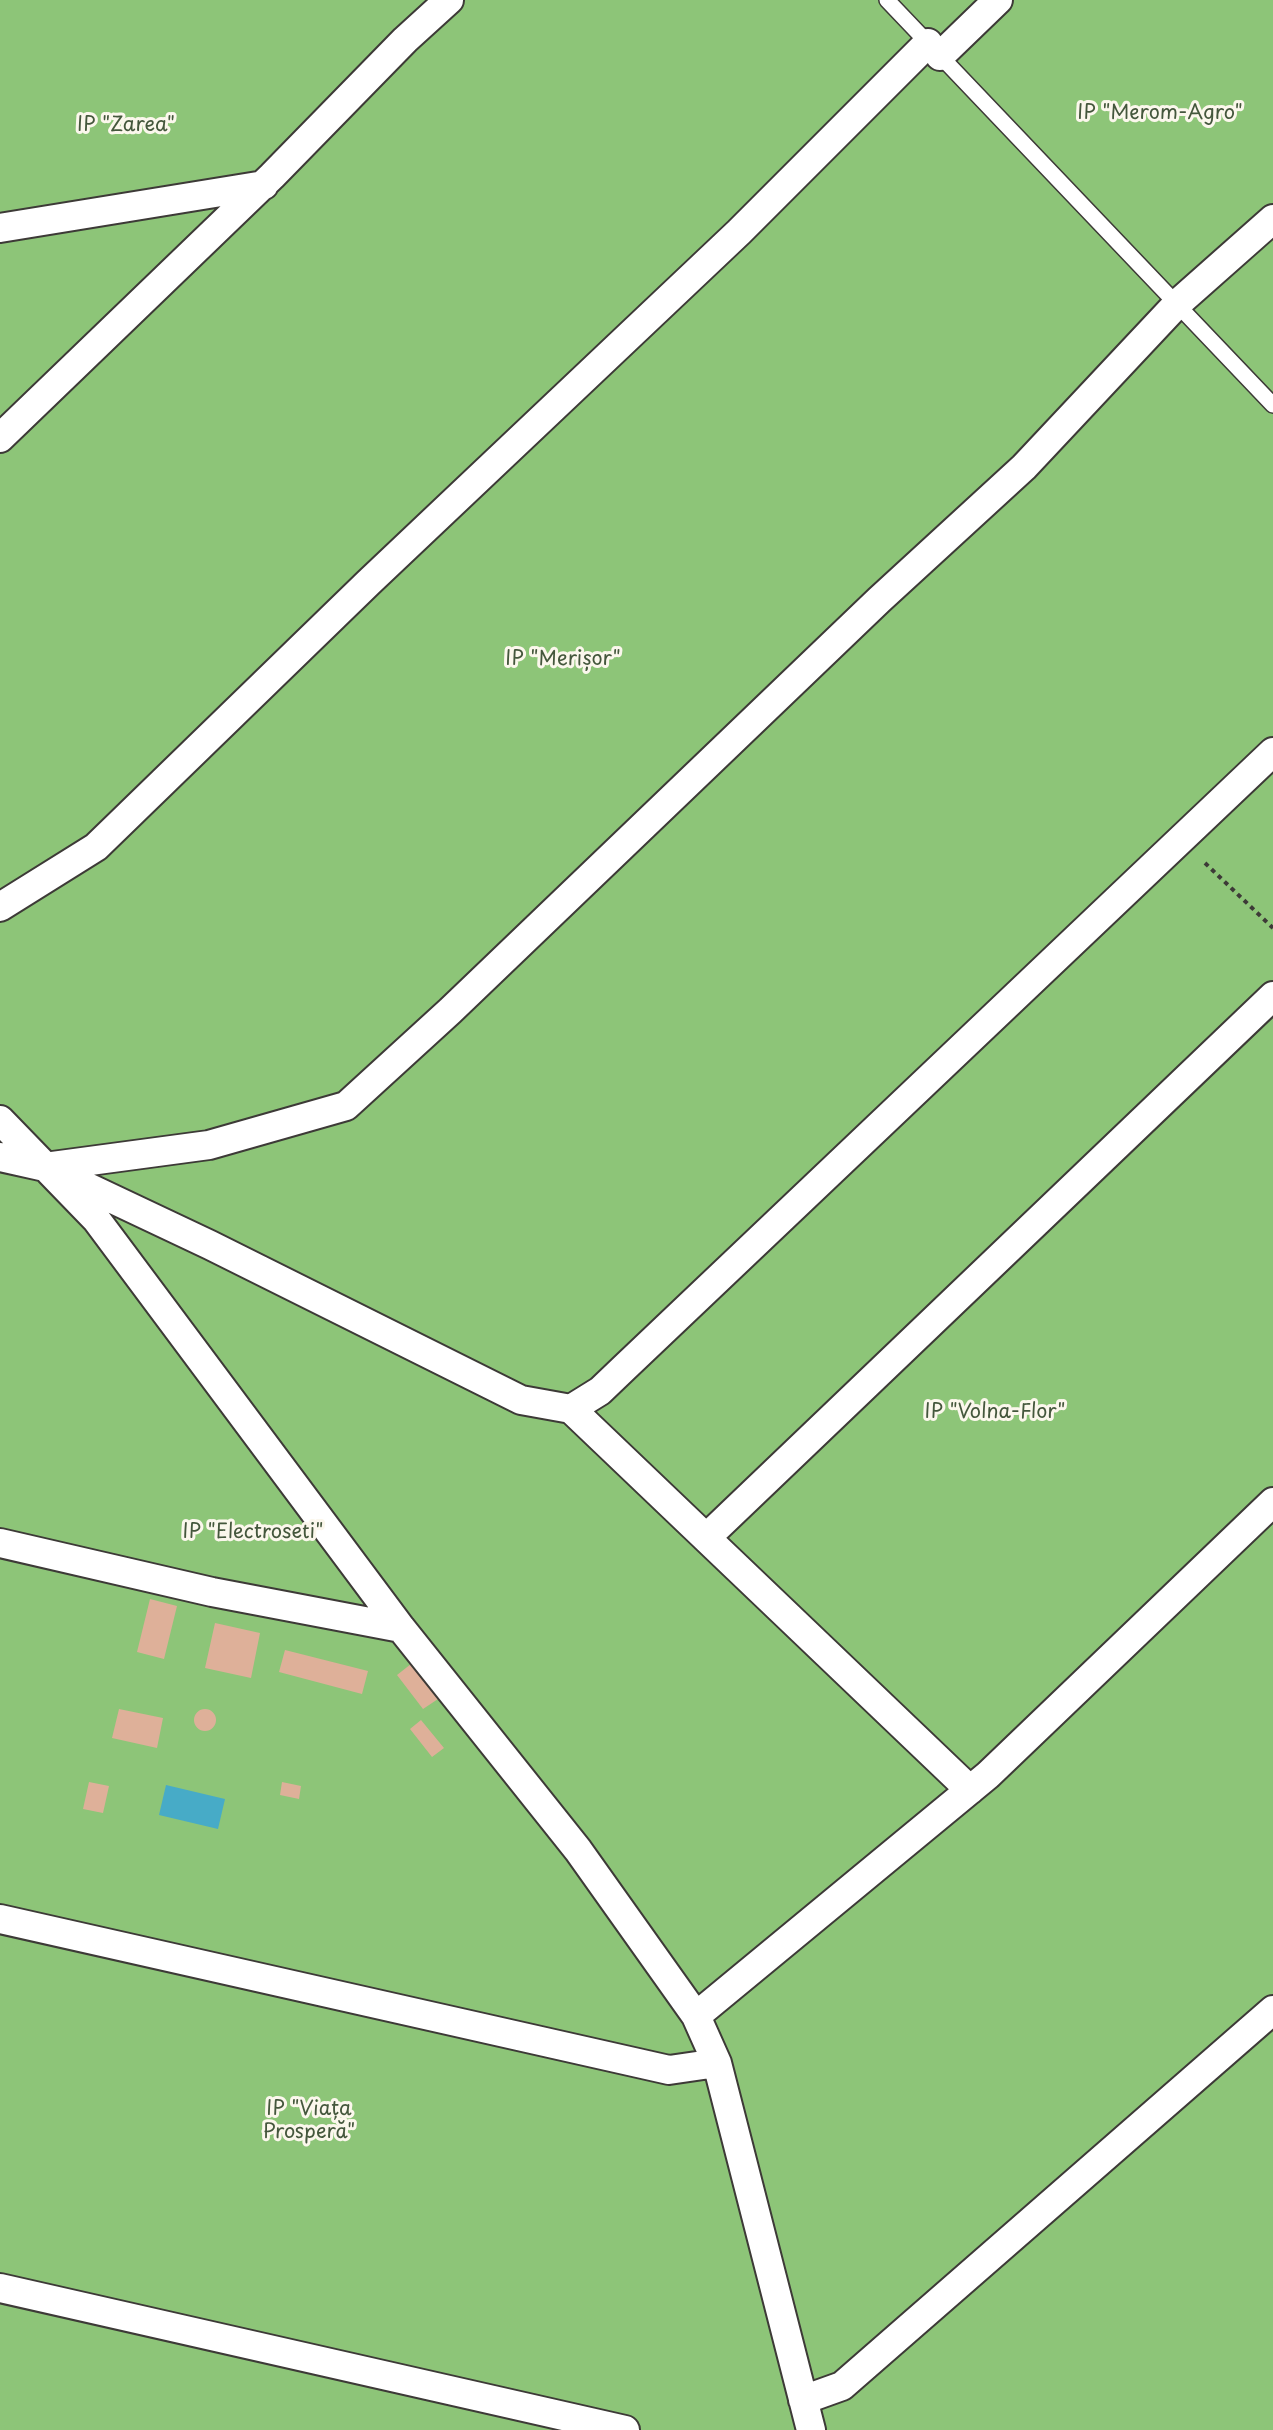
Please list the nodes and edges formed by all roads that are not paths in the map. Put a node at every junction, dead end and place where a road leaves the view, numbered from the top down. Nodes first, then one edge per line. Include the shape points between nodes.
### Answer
1 (449, 0) edge
2 (887, 0) edge
3 (998, 0) edge
4 (934, 49) junction
5 (264, 185) junction
6 (1273, 219) edge
7 (0, 228) edge
8 (1177, 304) junction
9 (1273, 405) edge
10 (0, 438) edge
11 (1273, 752) edge
12 (0, 907) edge
13 (1273, 996) edge
14 (0, 1120) edge
15 (0, 1157) edge
16 (45, 1167) junction
17 (572, 1409) junction
18 (1273, 1502) edge
19 (706, 1538) junction
20 (0, 1543) edge
21 (401, 1628) junction
22 (970, 1790) junction
23 (0, 1919) edge
24 (1273, 2010) edge
25 (696, 2016) junction
26 (717, 2063) junction
27 (0, 2288) edge
28 (803, 2400) junction
29 (626, 2430) edge
30 (811, 2430) edge

1 - 5 street
2 - 4 lane
3 - 4 street
4 - 8 lane
4 - 12 street via 368,583 96,847
5 - 7 street
5 - 10 street
6 - 8 street
8 - 9 lane
8 - 16 street via 1023,467 345,1106 209,1145
11 - 17 street via 600,1391
13 - 19 street
14 - 16 street
15 - 16 street
16 - 17 street via 521,1400
16 - 21 street via 96,1220
17 - 19 street
18 - 22 street
19 - 22 street
20 - 21 street via 212,1592
21 - 25 street via 578,1850
22 - 25 street
23 - 26 street via 669,2070
24 - 28 street via 842,2385
25 - 26 street
26 - 28 street
27 - 29 street
28 - 30 street

